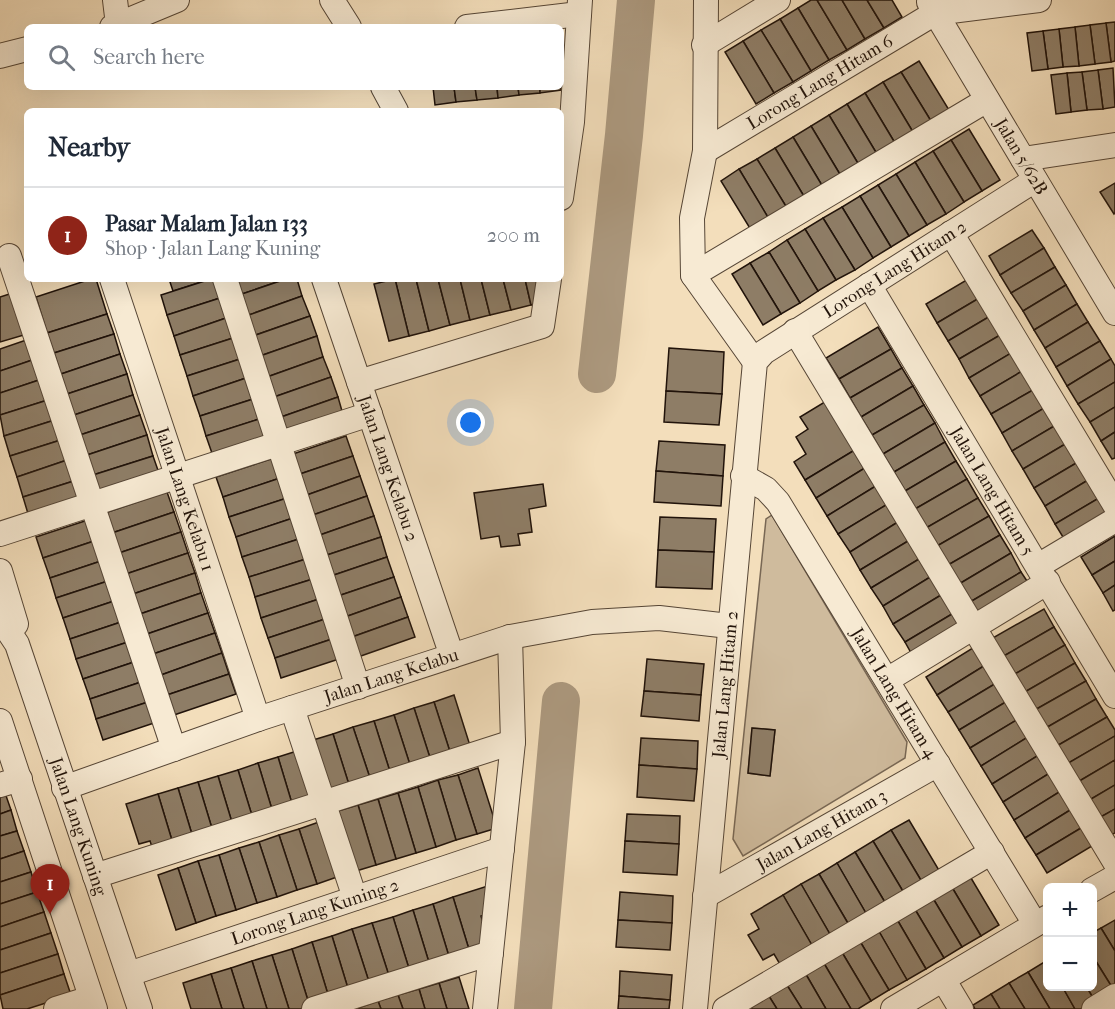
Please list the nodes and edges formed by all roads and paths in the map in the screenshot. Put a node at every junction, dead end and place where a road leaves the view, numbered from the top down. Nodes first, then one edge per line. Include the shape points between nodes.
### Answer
1 (115, 0) edge
2 (177, 0) edge
3 (332, 0) edge
4 (706, 0) edge
5 (778, 0) edge
6 (1039, 0) edge
7 (931, 6) edge
8 (580, 7) edge
9 (115, 24) edge
10 (120, 24) edge
11 (347, 24) edge
12 (483, 24) edge
13 (704, 45) junction
14 (24, 50) edge
15 (0, 56) edge
16 (385, 90) edge
17 (987, 100) junction
18 (394, 108) edge
19 (567, 123) edge
20 (1115, 145) edge
21 (705, 151) junction
22 (1023, 159) junction
23 (564, 160) edge
24 (1035, 180) junction
25 (951, 232) junction
26 (12, 255) edge
27 (693, 275) junction
28 (113, 282) edge
29 (226, 282) edge
30 (326, 282) edge
31 (549, 282) edge
32 (869, 285) junction
33 (1115, 313) edge
34 (795, 332) junction
35 (755, 362) junction
36 (359, 382) junction
37 (370, 414) junction
38 (279, 442) junction
39 (177, 474) junction
40 (743, 476) junction
41 (92, 503) junction
42 (1115, 505) edge
43 (1115, 520) edge
44 (0, 534) edge
45 (0, 571) edge
46 (1043, 574) junction
47 (0, 609) edge
48 (729, 627) junction
49 (974, 627) junction
50 (510, 637) junction
51 (17, 644) junction
52 (452, 656) junction
53 (887, 680) junction
54 (358, 687) junction
55 (1115, 696) edge
56 (292, 708) junction
57 (258, 719) junction
58 (0, 721) edge
59 (513, 742) junction
60 (174, 749) junction
61 (938, 764) junction
62 (10, 782) edge
63 (64, 788) junction
64 (324, 803) junction
65 (502, 849) junction
66 (992, 852) junction
67 (1115, 862) edge
68 (95, 876) junction
69 (1115, 877) edge
70 (1097, 887) edge
71 (705, 896) junction
72 (355, 898) junction
73 (1041, 920) edge
74 (492, 953) junction
75 (129, 974) junction
76 (943, 979) junction
77 (1115, 996) edge
78 (93, 1004) edge
79 (56, 1009) edge
80 (140, 1009) edge
81 (314, 1009) edge
82 (485, 1009) edge
83 (695, 1009) edge
84 (725, 1009) edge
85 (893, 1009) edge
86 (961, 1009) edge
87 (1094, 1009) edge

1 - 9 street
2 - 10 street
3 - 11 street
4 - 13 street
5 - 13 street
6 - 7 street
7 - 17 street, Jalan 5/62B
7 - 21 street, Lorong Lang Hitam 6
8 - 12 street
8 - 19 street
13 - 21 street
14 - 15 street
16 - 18 street
17 - 22 street, Jalan 5/62B
17 - 27 street
19 - 23 street
20 - 22 street
21 - 27 street via 692,218
22 - 24 street, Jalan 5/62B
24 - 25 street, Lorong Lang Hitam 2
24 - 33 street, Jalan 5/62B
25 - 32 street, Lorong Lang Hitam 2
25 - 42 street
26 - 41 street
27 - 35 street
28 - 39 street, Jalan Lang Kelabu 1
29 - 38 street
30 - 36 street, Jalan Lang Kelabu 2
31 - 36 street via 542,326
32 - 34 street, Lorong Lang Hitam 2
32 - 46 street, Jalan Lang Hitam 5
34 - 35 street, Lorong Lang Hitam 2
34 - 49 street
35 - 40 street, Jalan Lang Hitam 2
36 - 37 street, Jalan Lang Kelabu 2
37 - 38 street
37 - 52 street, Jalan Lang Kelabu 2
38 - 39 street
38 - 54 street
39 - 41 street
39 - 57 street, Jalan Lang Kelabu 1
40 - 48 street, Jalan Lang Hitam 2
40 - 53 street, Jalan Lang Hitam 4 via 766,489 778,502
41 - 44 street
41 - 60 street
43 - 46 street
45 - 51 street, Jalan Lang Kuning via 16,622
46 - 49 street
46 - 55 street, Jalan Lang Hitam 5
47 - 51 street, Jalan Lang Kuning via 5,627
48 - 50 street, Jalan Lang Kelabu via 659,618 591,622
48 - 71 street, Jalan Lang Hitam 2
49 - 53 street
49 - 67 street
50 - 52 street, Jalan Lang Kelabu
50 - 59 street
51 - 63 street, Jalan Lang Kuning
52 - 54 street, Jalan Lang Kelabu
53 - 61 street, Jalan Lang Hitam 4
54 - 56 street, Jalan Lang Kelabu
56 - 57 street, Jalan Lang Kelabu
56 - 64 street
57 - 60 street, Jalan Lang Kelabu
58 - 62 street
59 - 64 street
59 - 65 street
60 - 63 street, Jalan Lang Kelabu
61 - 66 street, Jalan Lang Hitam 4
61 - 71 street, Jalan Lang Hitam 3
62 - 78 street
63 - 68 street, Jalan Lang Kuning
64 - 68 street
64 - 72 street
65 - 72 street, Lorong Lang Kuning 2
65 - 74 street
66 - 73 street, Jalan Lang Hitam 4
66 - 84 street
68 - 75 street, Jalan Lang Kuning
69 - 70 street
71 - 83 street, Jalan Lang Hitam 2
72 - 75 street, Lorong Lang Kuning 2
73 - 76 street
74 - 81 street
74 - 82 street
75 - 80 street, Jalan Lang Kuning
76 - 85 street
76 - 86 street
77 - 87 street
78 - 79 street

